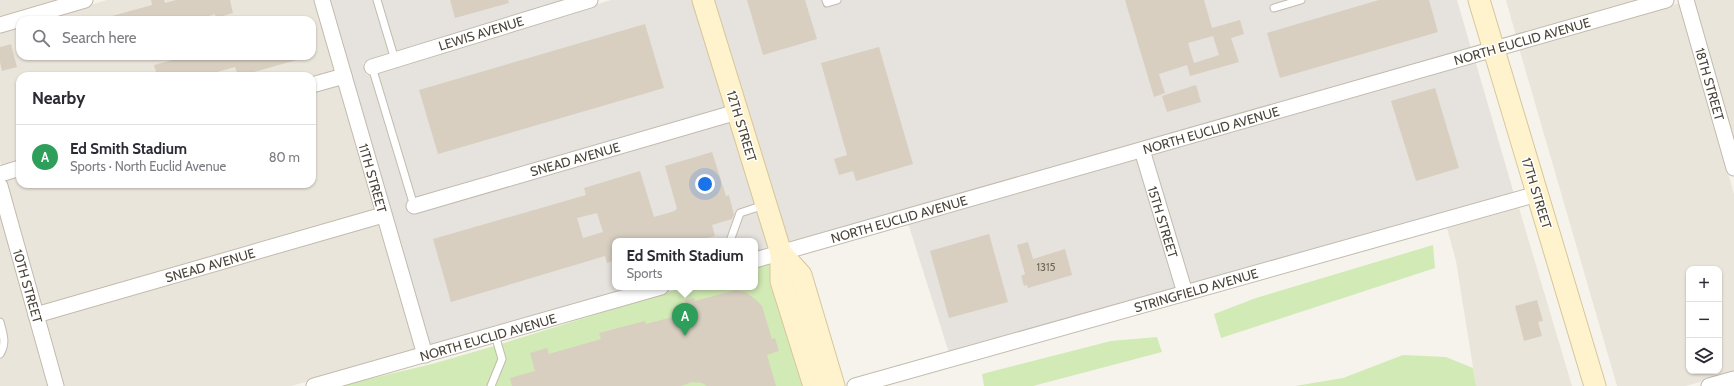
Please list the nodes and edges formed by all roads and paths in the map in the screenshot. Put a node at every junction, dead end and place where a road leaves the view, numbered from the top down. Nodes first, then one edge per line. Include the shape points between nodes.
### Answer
1 (85, 0) edge
2 (322, 0) edge
3 (377, 0) edge
4 (590, 0) edge
5 (703, 0) edge
6 (826, 0) edge
7 (837, 0) edge
8 (1301, 0) edge
9 (1479, 0) edge
10 (1666, 0) edge
11 (1686, 0) edge
12 (1274, 8) dead end
13 (31, 16) edge
14 (16, 20) edge
15 (0, 25) edge
16 (1493, 48) junction
17 (395, 60) junction
18 (372, 67) joint
19 (344, 76) junction
20 (316, 84) edge
21 (737, 112) junction
22 (1142, 150) junction
23 (1734, 168) edge
24 (16, 169) edge
25 (0, 174) edge
26 (0, 186) edge
27 (1537, 194) junction
28 (766, 204) junction
29 (3, 206) edge
30 (414, 206) joint
31 (383, 215) junction
32 (731, 238) edge
33 (781, 252) junction
34 (758, 259) edge
35 (651, 290) edge
36 (1185, 293) junction
37 (36, 315) junction
38 (0, 322) edge
39 (495, 335) junction
40 (0, 354) edge
41 (425, 355) junction
42 (1734, 379) edge
43 (56, 386) edge
44 (314, 386) edge
45 (491, 386) edge
46 (814, 386) edge
47 (834, 386) edge
48 (855, 386) edge
49 (1595, 386) edge
50 (1709, 386) edge

1 - 13 street
2 - 19 street, 11TH STREET
3 - 17 lane
4 - 17 street, LEWIS AVENUE
5 - 21 street, 12TH STREET
6 - 7 lane via 827,3
8 - 12 lane
9 - 16 street, 17TH STREET
10 - 16 street, NORTH EUCLID AVENUE
11 - 23 street, 18TH STREET
14 - 15 street
16 - 22 street, NORTH EUCLID AVENUE
16 - 27 street, 17TH STREET
17 - 18 street, LEWIS AVENUE
18 - 30 lane
19 - 20 street
19 - 31 street, 11TH STREET
21 - 28 street, 12TH STREET
21 - 30 street, SNEAD AVENUE
22 - 33 street, NORTH EUCLID AVENUE
22 - 36 street, 15TH STREET
24 - 25 street
26 - 29 street, 10TH STREET
27 - 36 street, STRINGFIELD AVENUE
27 - 49 street, 17TH STREET
28 - 32 lane via 740,213
28 - 33 street, 12TH STREET
29 - 37 street, 10TH STREET
31 - 37 street, SNEAD AVENUE
31 - 41 street, 11TH STREET
33 - 34 street, NORTH EUCLID AVENUE
33 - 46 street, 12TH STREET via 781,281
33 - 47 street, 12TH STREET via 801,274
35 - 39 street, NORTH EUCLID AVENUE
36 - 48 street, STRINGFIELD AVENUE
37 - 43 street, 10TH STREET
38 - 40 lane via 5,341
39 - 41 street, NORTH EUCLID AVENUE
39 - 45 lane via 502,359
41 - 44 street, NORTH EUCLID AVENUE
42 - 50 street

